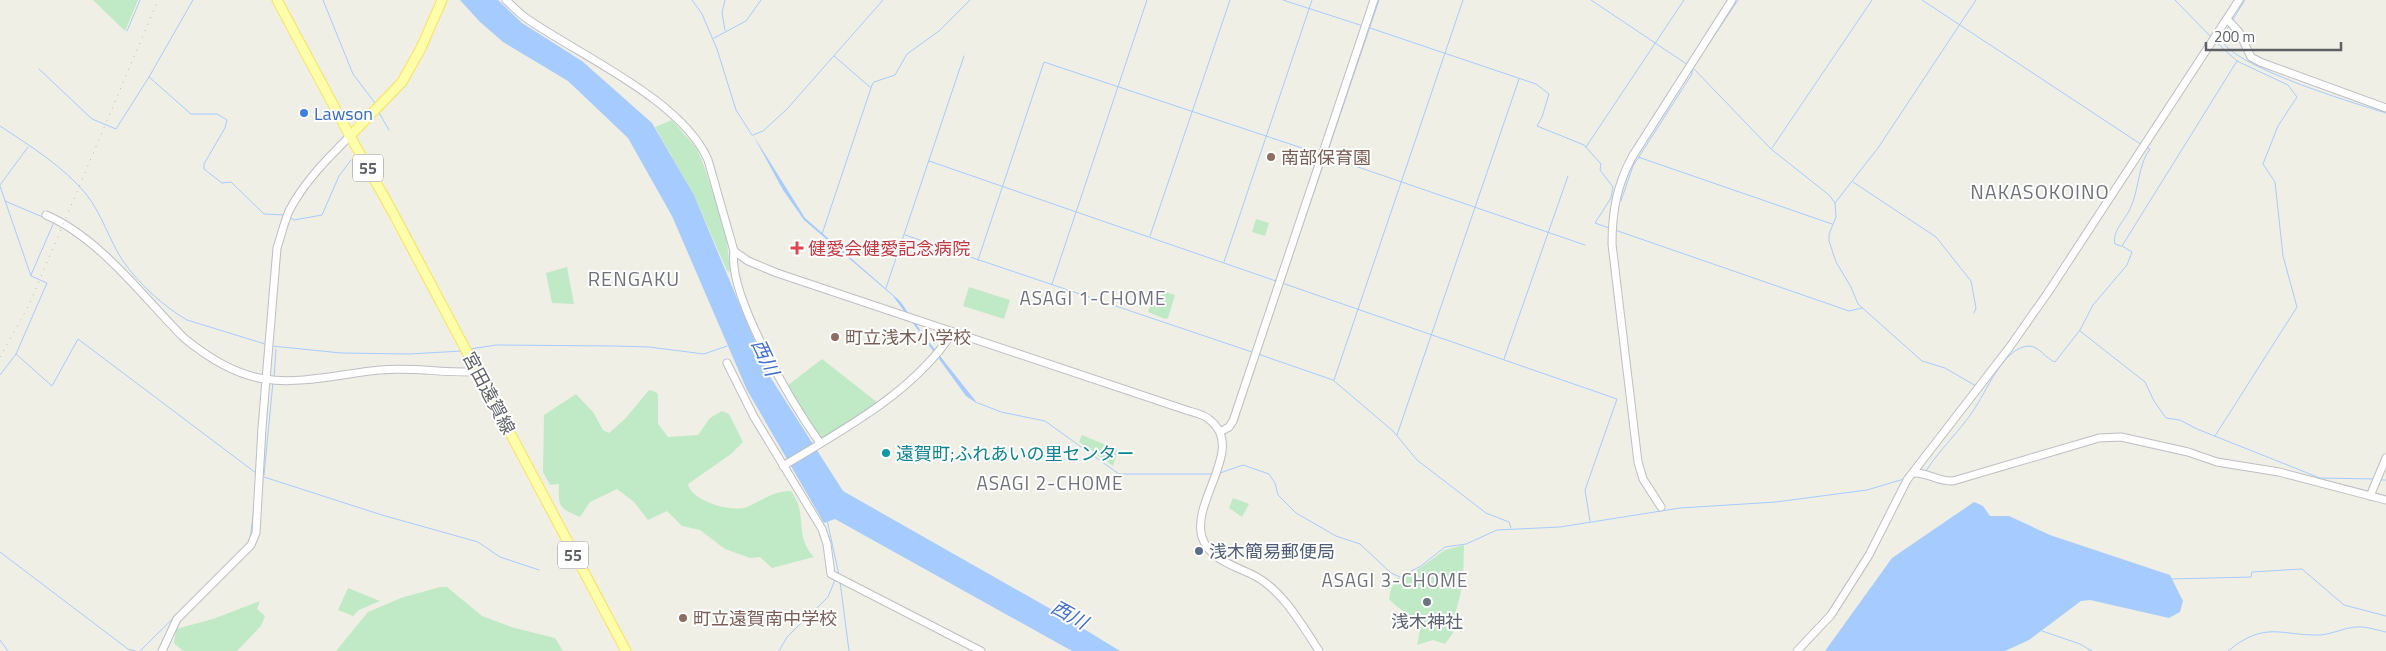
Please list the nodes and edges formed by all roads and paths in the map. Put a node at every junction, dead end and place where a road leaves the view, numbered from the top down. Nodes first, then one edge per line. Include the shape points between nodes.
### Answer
1 (277, 0) edge
2 (442, 0) edge
3 (506, 0) edge
4 (1374, 0) edge
5 (1732, 0) edge
6 (2239, 0) edge
7 (2227, 19) junction
8 (2386, 108) edge
9 (350, 136) junction
10 (46, 215) dead end
11 (734, 251) junction
12 (953, 332) junction
13 (727, 363) dead end
14 (476, 372) junction
15 (267, 380) junction
16 (1220, 432) junction
17 (817, 445) junction
18 (2386, 458) edge
19 (786, 465) junction
20 (1914, 473) junction
21 (2370, 496) junction
22 (2386, 500) edge
23 (1661, 507) dead end
24 (162, 651) edge
25 (626, 651) edge
26 (981, 651) edge
27 (1319, 651) edge
28 (1797, 651) edge

1 - 9 main road, 宮田遠賀線 / 55
2 - 9 main road, 55 via 402,82
3 - 11 street via 527,19 656,100 695,139 708,160
4 - 16 street via 1233,421
5 - 23 street via 1632,157 1622,176 1613,208 1612,252 1638,462
6 - 7 street
7 - 8 street via 2239,32 2251,56 2260,62
7 - 20 street via 2049,291
9 - 14 main road, 宮田遠賀線 / 55
9 - 15 street via 312,176 288,213 277,248
10 - 15 street via 64,223 86,240 198,349 238,371
11 - 12 street via 748,261 777,273
11 - 17 street via 732,264 754,326
12 - 16 street via 1189,411 1211,420
12 - 17 street via 937,355 871,412
13 - 19 street via 754,417
14 - 15 street via 380,370
14 - 25 main road, 宮田遠賀線 / 55
15 - 24 street via 254,540 177,618
16 - 27 street via 1223,436 1222,454 1200,527 1206,546 1219,559 1258,578 1276,592
17 - 19 street
18 - 21 street
19 - 26 street via 822,529 831,574
20 - 21 street via 1953,481 2099,438 2121,437
20 - 28 street via 1902,489 1869,555 1831,615
21 - 22 street

